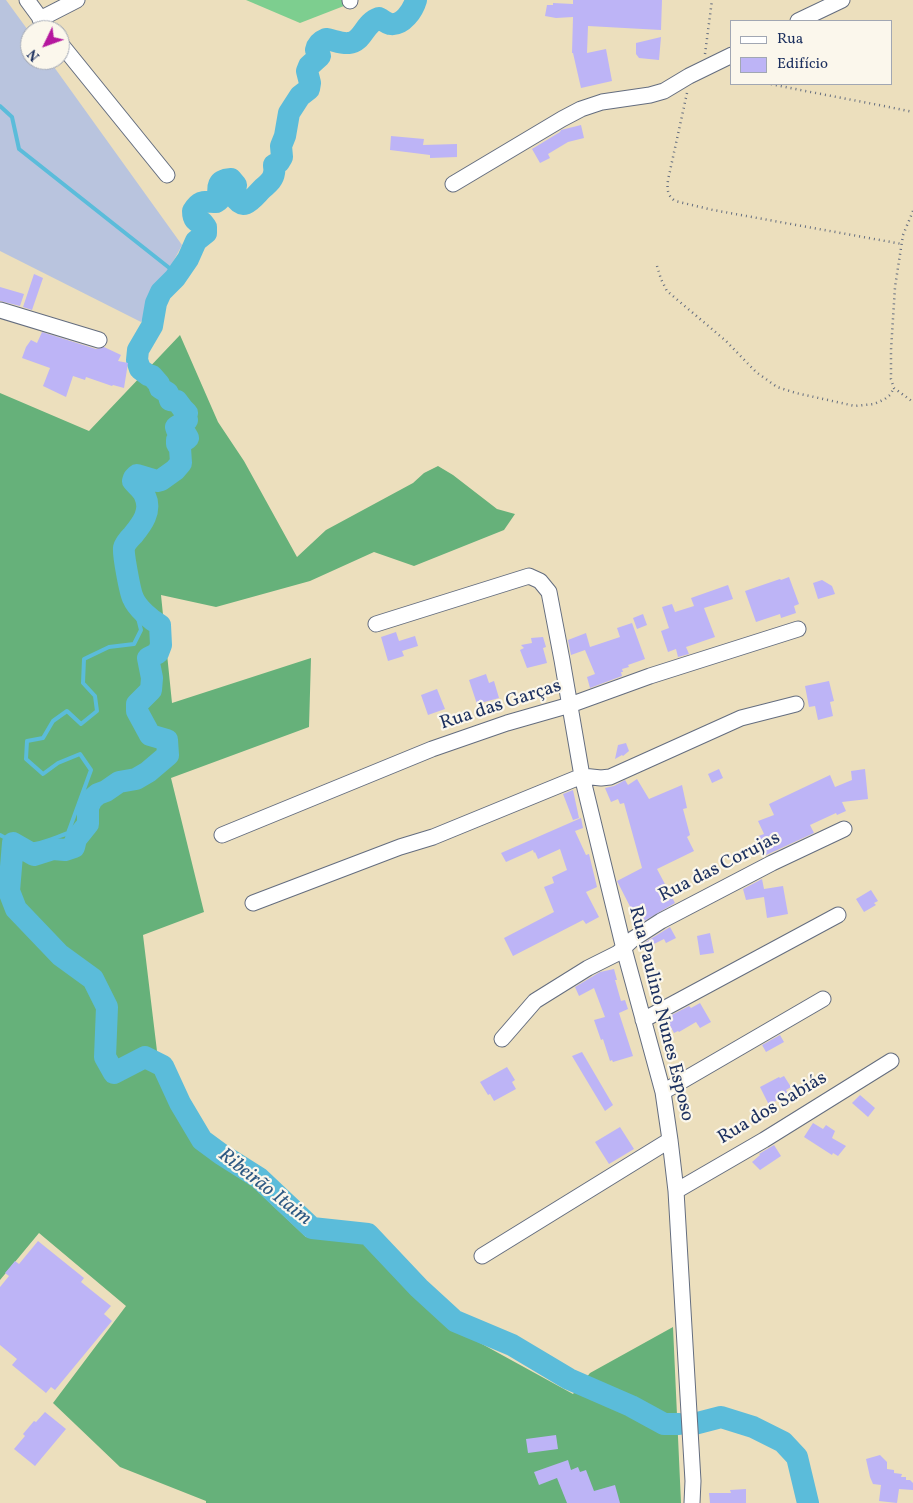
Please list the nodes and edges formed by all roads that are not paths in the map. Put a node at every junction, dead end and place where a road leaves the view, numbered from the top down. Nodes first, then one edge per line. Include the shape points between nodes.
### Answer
1 (28, 0) edge
2 (76, 0) edge
3 (842, 0) edge
4 (42, 20) edge
5 (50, 20) edge
6 (800, 20) edge
7 (70, 55) edge
8 (730, 56) edge
9 (167, 175) dead end
10 (453, 184) dead end
11 (0, 310) edge
12 (99, 340) dead end
13 (376, 624) dead end
14 (798, 629) dead end
15 (796, 704) dead end
16 (570, 705) junction
17 (582, 776) junction
18 (844, 829) dead end
19 (222, 835) dead end
20 (254, 903) dead end
21 (838, 915) dead end
22 (624, 949) junction
23 (823, 999) dead end
24 (643, 1020) junction
25 (502, 1039) dead end
26 (891, 1061) dead end
27 (663, 1092) junction
28 (670, 1140) junction
29 (676, 1191) junction
30 (482, 1256) dead end
31 (692, 1503) edge

1 - 4 street
2 - 5 street
3 - 6 street
7 - 9 street
8 - 10 street via 664,91 581,109
11 - 12 street
13 - 16 street, Rua Paulino Nunes Esposo via 529,576 540,581 548,592
14 - 16 street, Rua das Garças
15 - 17 street via 741,718 610,777
16 - 17 street, Rua Paulino Nunes Esposo
16 - 19 street, Rua das Garças via 432,749
17 - 20 street via 433,837
17 - 22 street, Rua Paulino Nunes Esposo
18 - 22 street, Rua das Corujas via 669,917 633,939
21 - 24 street
22 - 24 street, Rua Paulino Nunes Esposo
22 - 25 street, Rua das Corujas via 535,1002
23 - 27 street
24 - 27 street, Rua Paulino Nunes Esposo
26 - 29 street, Rua dos Sabiás
27 - 28 street, Rua Paulino Nunes Esposo
28 - 29 street, Rua Paulino Nunes Esposo
28 - 30 street
29 - 31 street, Rua Paulino Nunes Esposo via 693,1471

